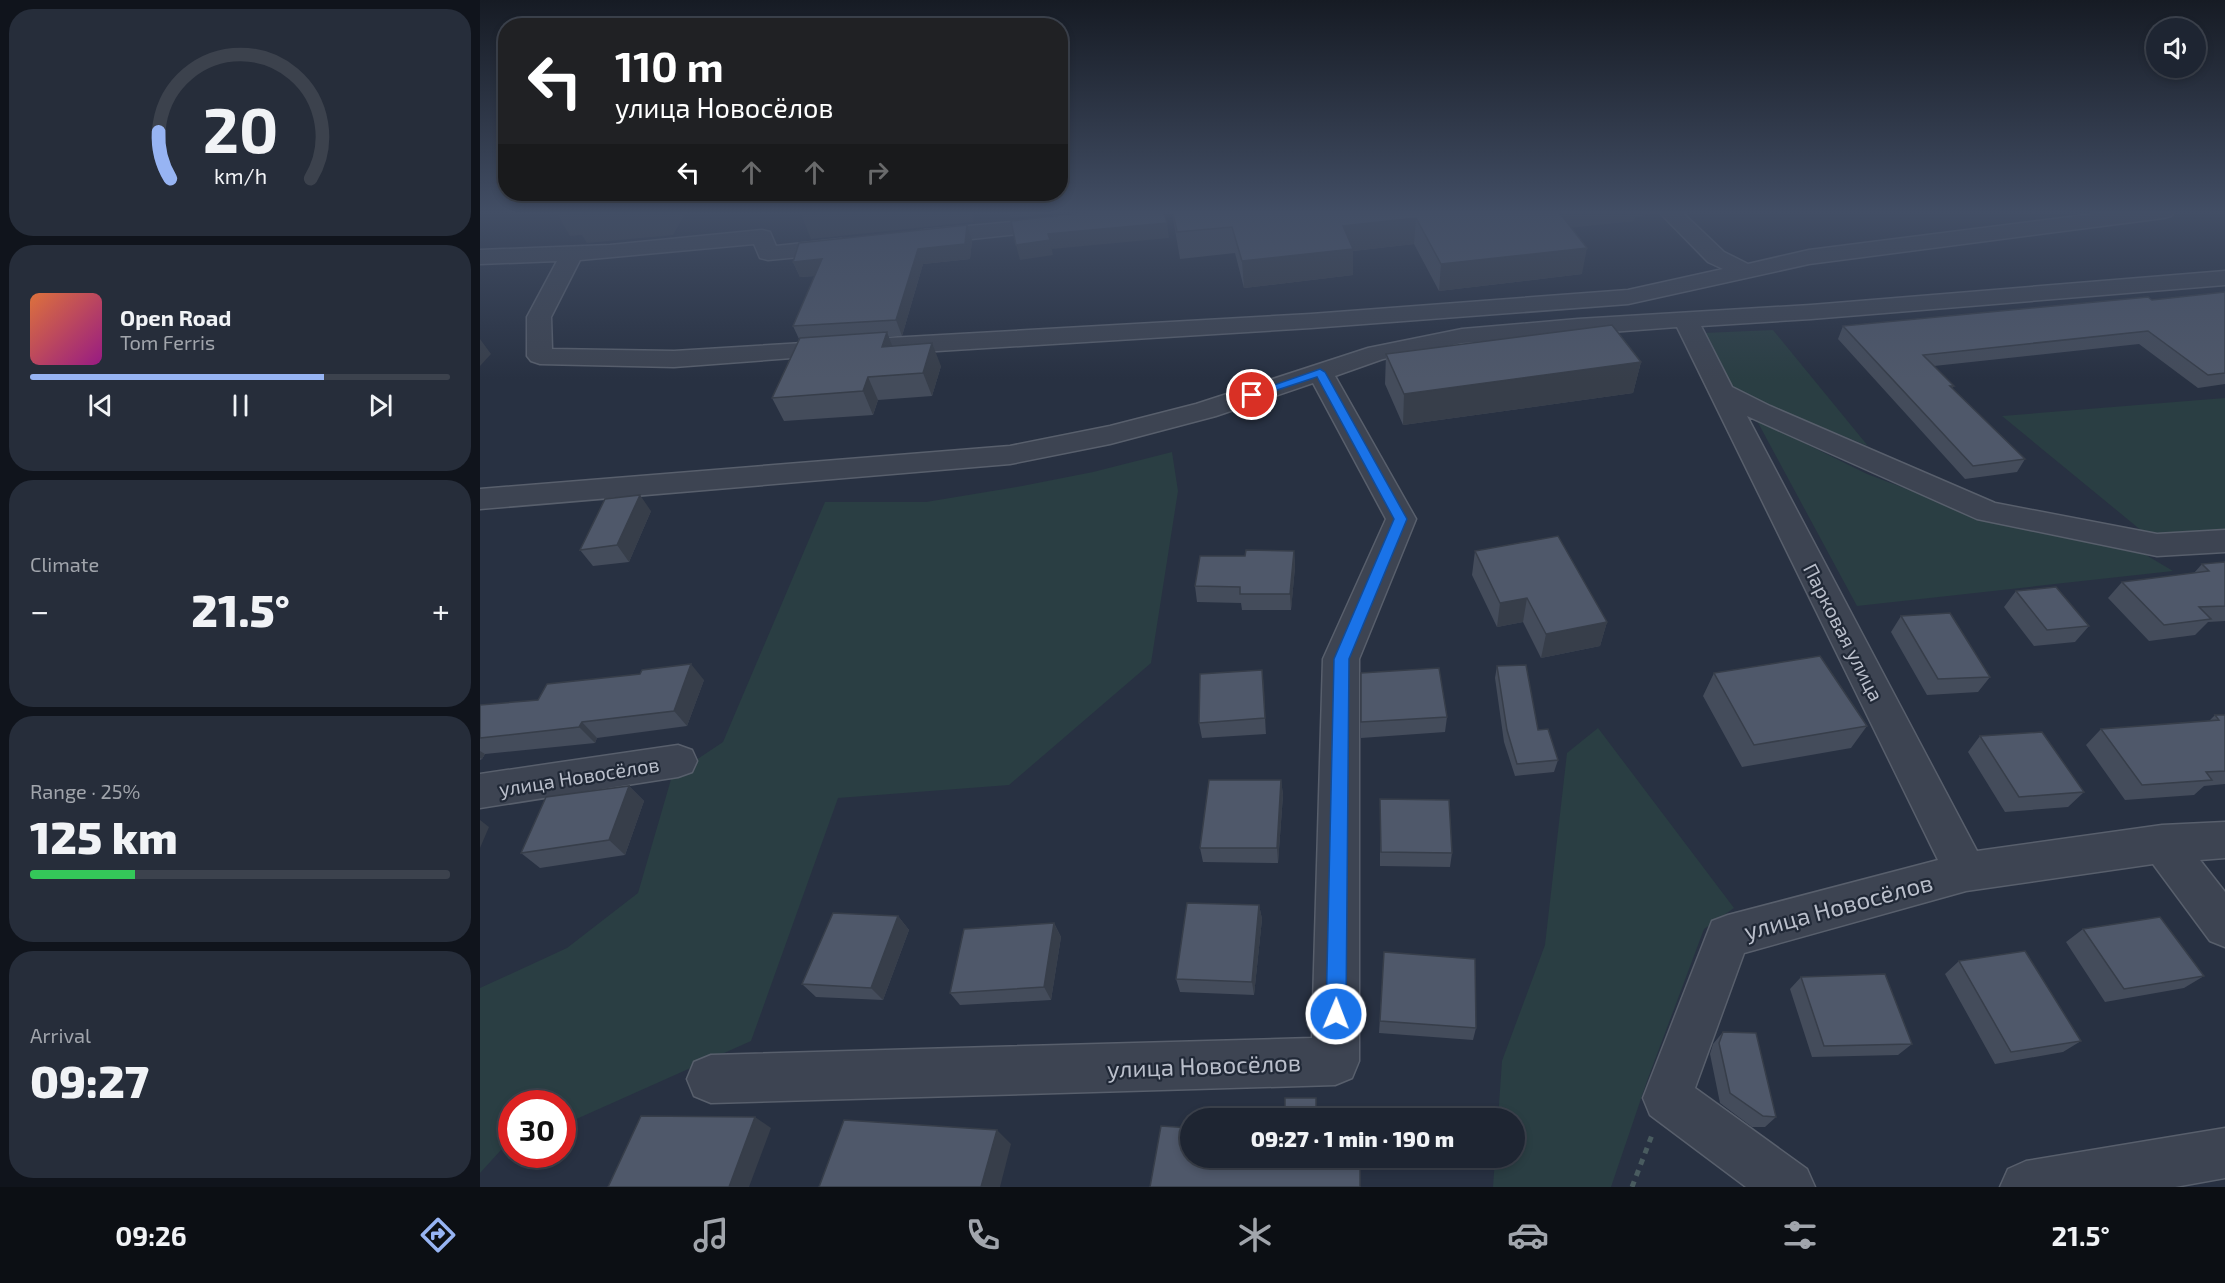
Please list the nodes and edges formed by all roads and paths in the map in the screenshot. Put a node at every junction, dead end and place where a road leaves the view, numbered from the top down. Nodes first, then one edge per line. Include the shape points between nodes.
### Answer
1 (565, 267) edge
2 (1738, 267) edge
3 (1762, 267) edge
4 (1746, 271) junction
5 (2225, 278) edge
6 (1686, 320) junction
7 (1320, 372) junction
8 (1721, 392) junction
9 (480, 499) edge
10 (2225, 541) edge
11 (678, 761) dead end
12 (480, 791) edge
13 (2225, 840) edge
14 (2162, 844) junction
15 (1966, 872) junction
16 (2225, 926) edge
17 (711, 1079) dead end
18 (1667, 1098) junction
19 (2225, 1153) edge
20 (1632, 1187) edge
21 (1789, 1187) edge
22 (2026, 1187) edge

1 - 4 street via 539,317 540,356 674,359 1311,321 1628,297
2 - 4 street
3 - 4 street
5 - 6 street
6 - 7 street via 1462,336 1377,353
6 - 8 street, Парковая улица
7 - 9 street via 1196,413 1010,455
7 - 17 street, улица Новосёлов via 1401,519 1341,659 1335,1061
8 - 10 street via 1988,512 2157,545
8 - 15 street, Парковая улица
11 - 12 street, улица Новосёлов
13 - 14 street, улица Новосёлов
14 - 15 street, улица Новосёлов
14 - 16 street
15 - 18 street, улица Новосёлов via 1728,936
18 - 20 path
18 - 21 street
19 - 22 street

